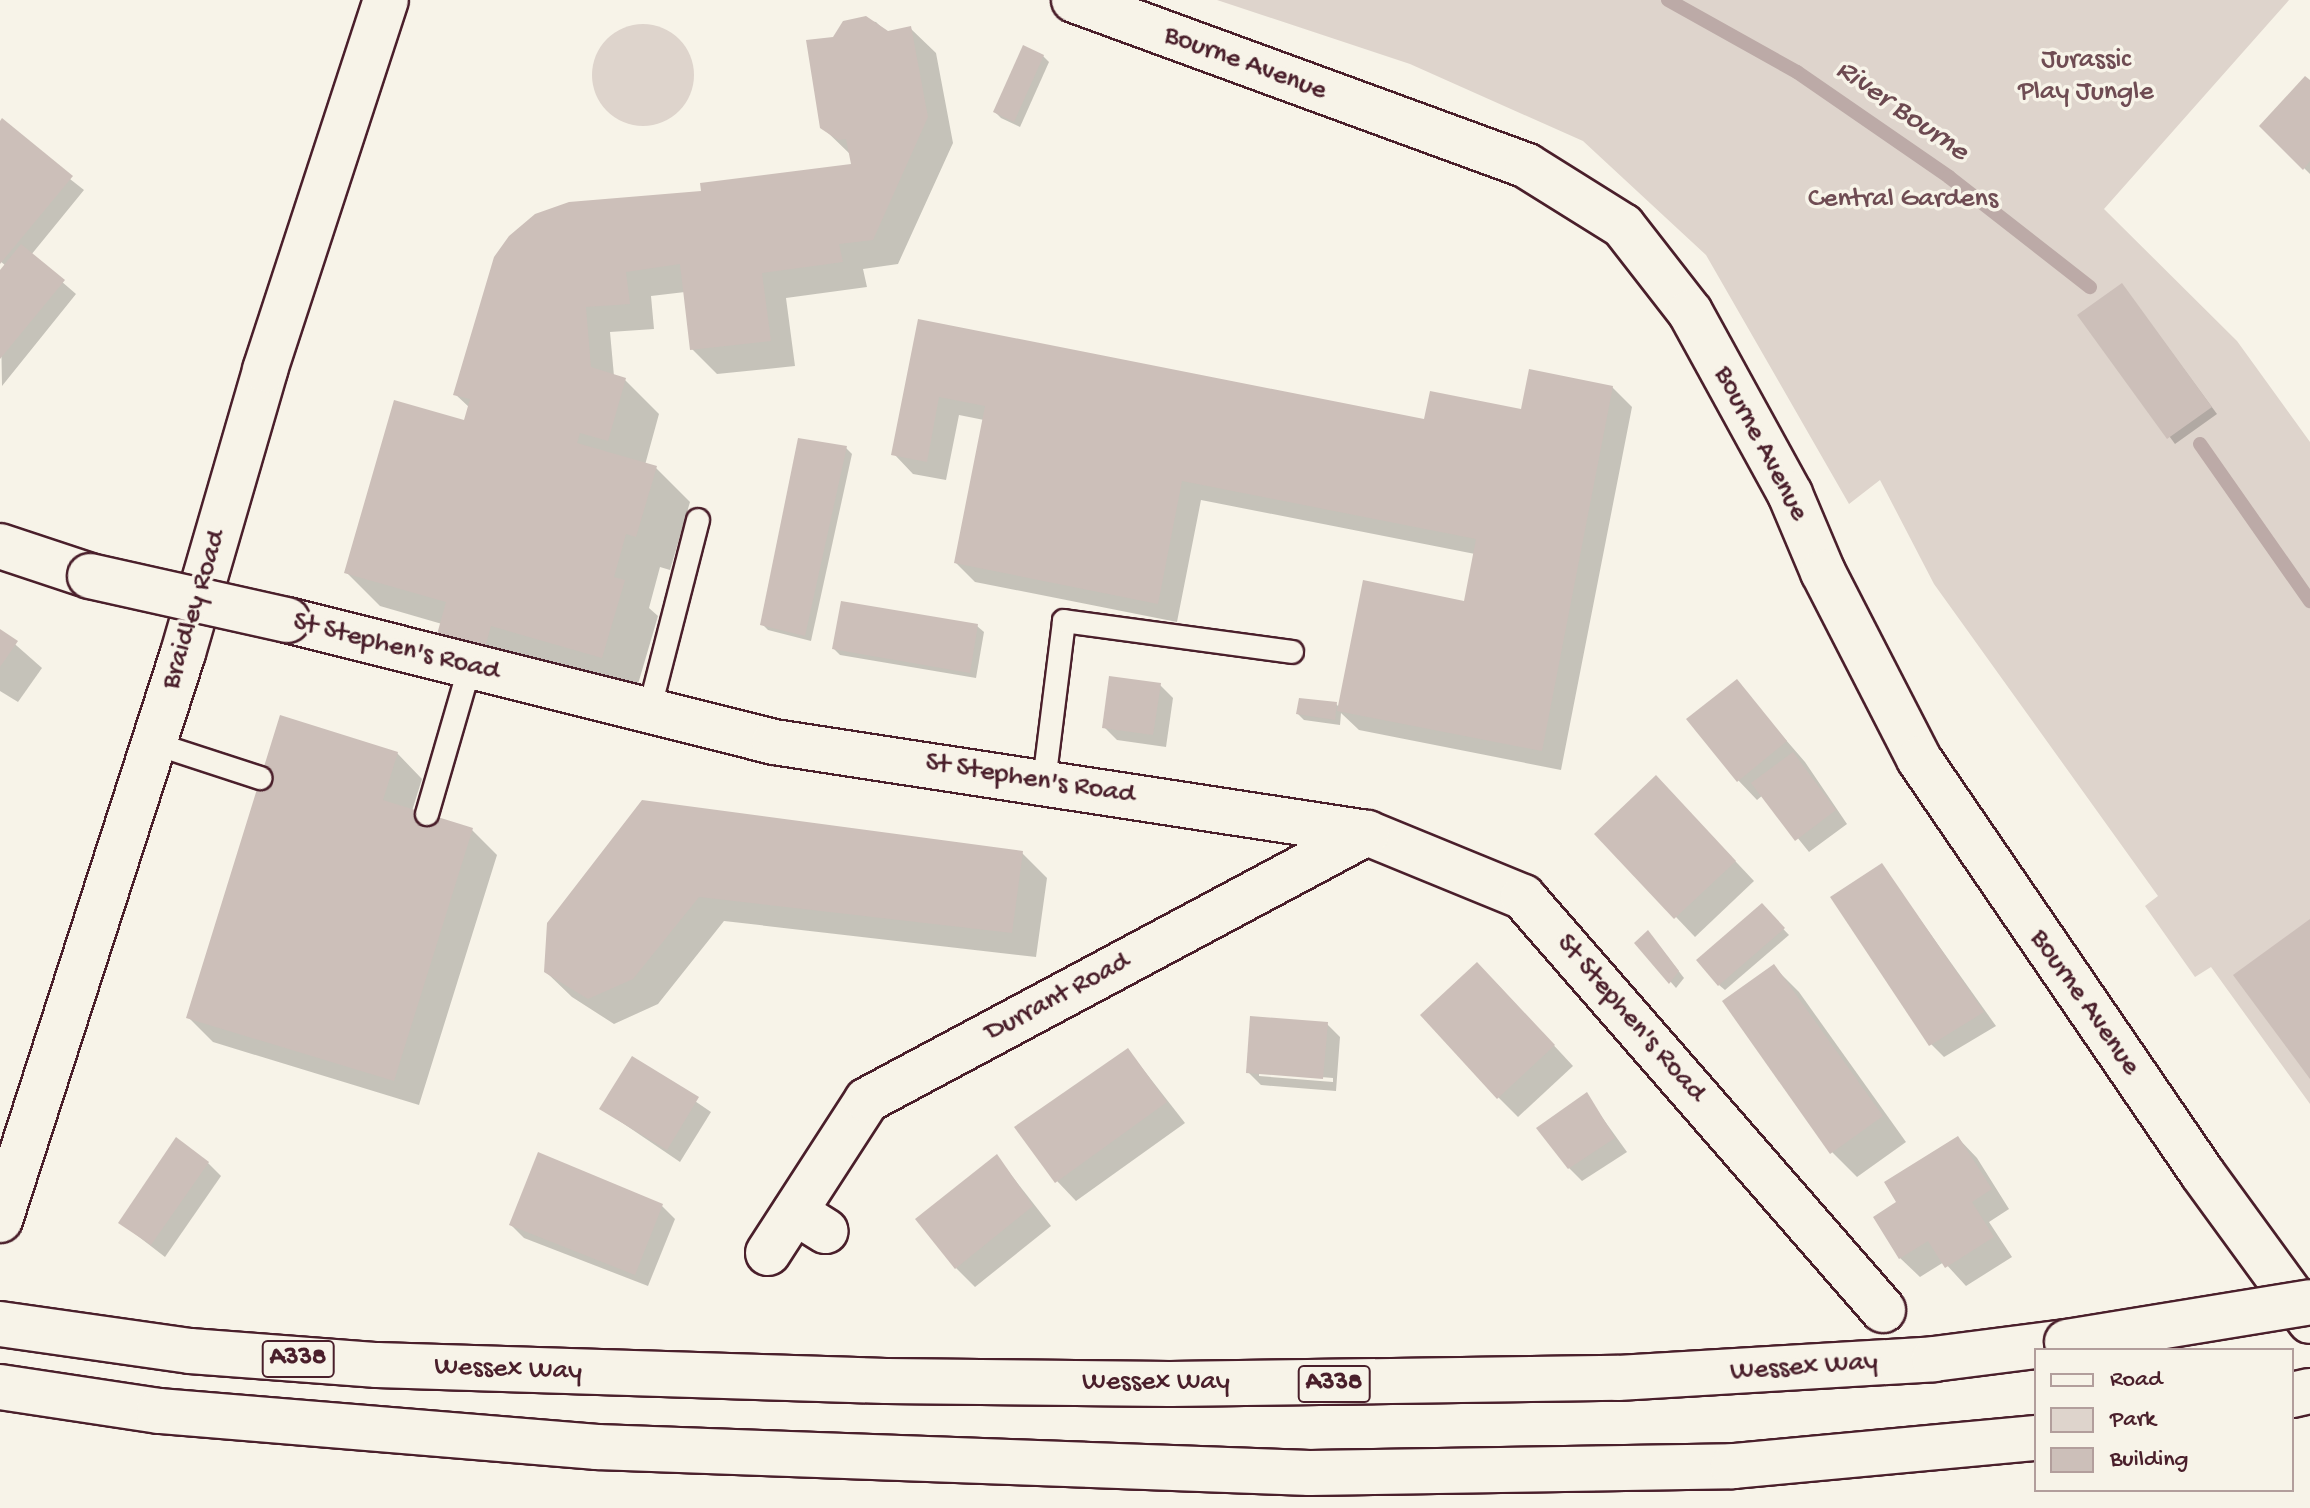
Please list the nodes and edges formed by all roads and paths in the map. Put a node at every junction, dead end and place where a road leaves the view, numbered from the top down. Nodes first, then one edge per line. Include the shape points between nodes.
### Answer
1 (386, 0) edge
2 (1074, 0) edge
3 (698, 520) dead end
4 (0, 546) edge
5 (1292, 652) dead end
6 (470, 666) junction
7 (649, 711) junction
8 (153, 743) junction
9 (260, 778) dead end
10 (1044, 782) junction
11 (427, 814) dead end
12 (1367, 833) junction
13 (0, 1220) edge
14 (768, 1253) dead end
15 (2310, 1302) edge
16 (1883, 1310) dead end
17 (2310, 1321) edge
18 (0, 1324) edge
19 (0, 1387) edge
20 (2034, 1438) edge

1 - 8 main road, Braidley Road via 265,370
2 - 17 main road, Bourne Avenue via 1527,166 1623,226 1690,312 1790,494 1823,572 1919,759 2202,1173
3 - 7 lane
4 - 6 main road, St Stephen's Road, bridge via 90,576
5 - 10 lane via 1064,621
6 - 7 main road, St Stephen's Road
6 - 11 lane
7 - 10 main road, St Stephen's Road via 774,742
8 - 9 lane
8 - 13 main road, Braidley Road
10 - 12 main road, St Stephen's Road
12 - 14 main road, Durrant Road via 867,1100 810,1221
12 - 16 main road, St Stephen's Road via 1523,897
15 - 18 main road, Wessex Way / A338, bridge via 2067,1342 1772,1371 1375,1384 599,1373 190,1351
19 - 20 main road, A338 via 175,1413 597,1447 1414,1473 1733,1466

